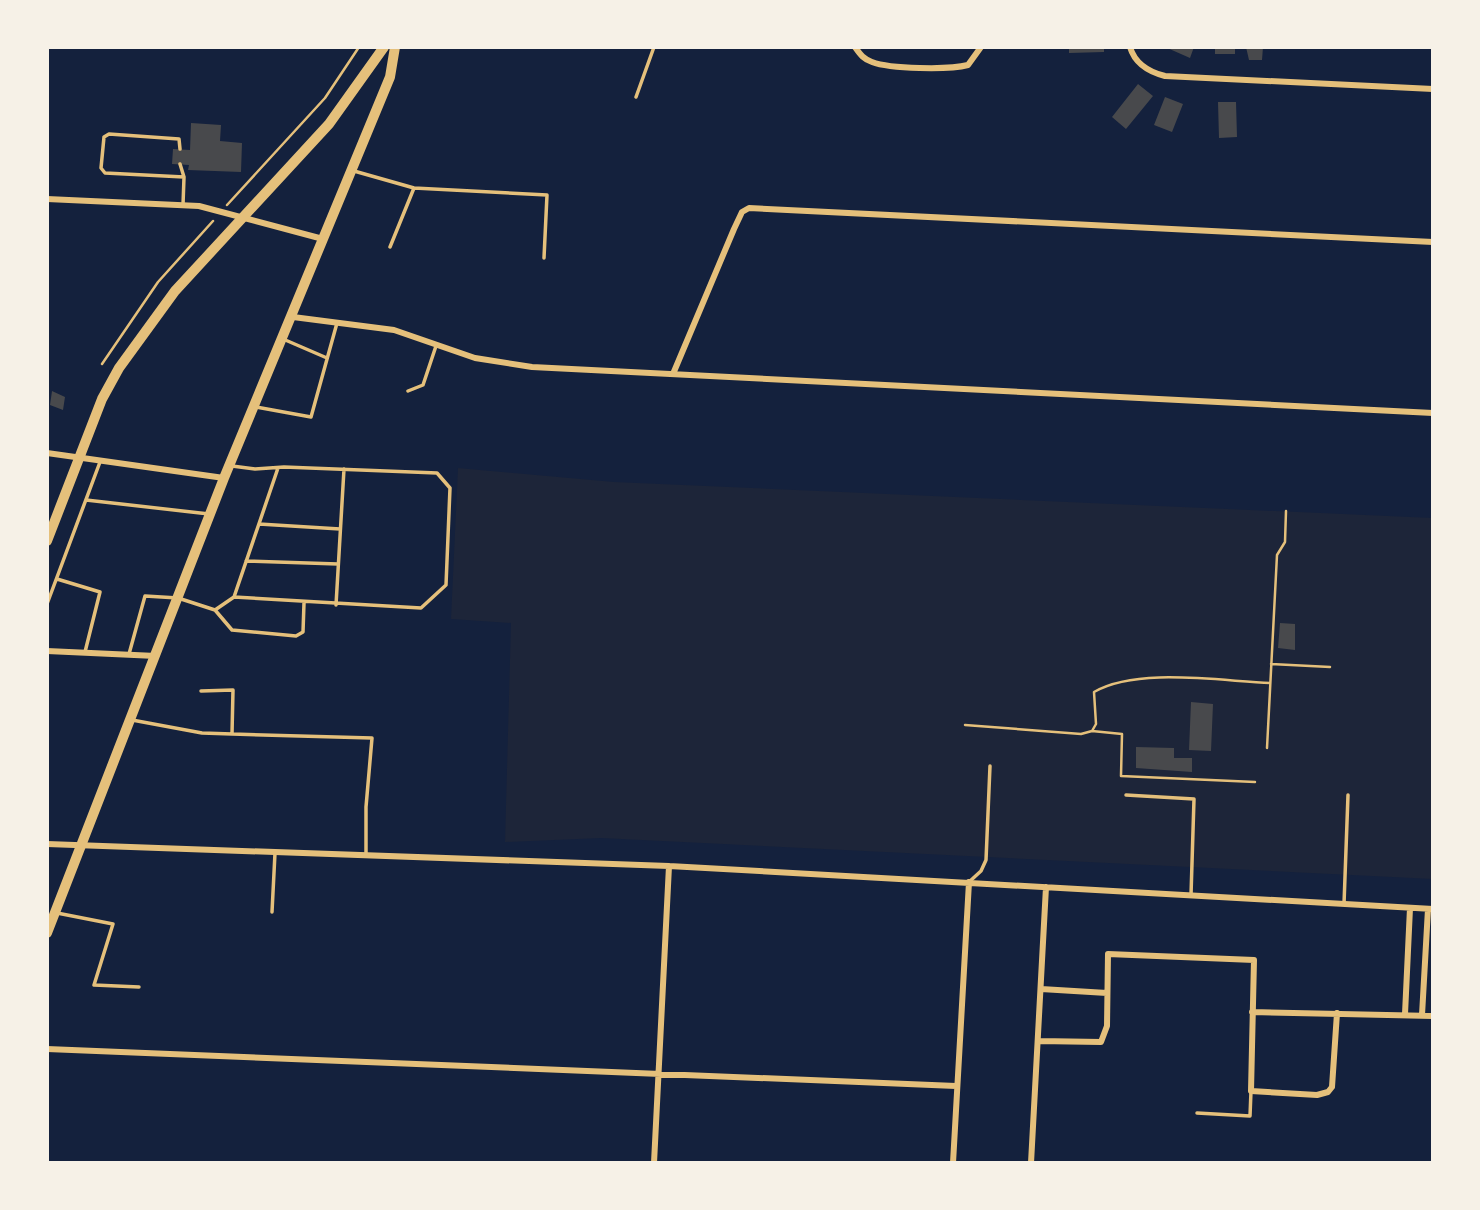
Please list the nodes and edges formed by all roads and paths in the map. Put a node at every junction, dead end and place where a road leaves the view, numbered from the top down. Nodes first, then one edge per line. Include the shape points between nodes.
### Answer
1 (384, 47) edge
2 (395, 47) edge
3 (654, 47) edge
4 (855, 47) edge
5 (981, 47) edge
6 (1130, 47) edge
7 (1433, 89) edge
8 (636, 97) dead end
9 (180, 149) dead end
10 (180, 164) dead end
11 (352, 170) junction
12 (184, 177) junction
13 (414, 188) junction
14 (47, 199) edge
15 (183, 205) junction
16 (244, 216) junction
17 (323, 239) junction
18 (1433, 243) edge
19 (390, 247) dead end
20 (544, 258) dead end
21 (293, 317) junction
22 (337, 323) junction
23 (283, 339) junction
24 (437, 344) junction
25 (327, 358) junction
26 (673, 374) junction
27 (408, 391) dead end
28 (254, 406) junction
29 (1433, 413) edge
30 (47, 453) edge
31 (79, 459) junction
32 (100, 462) junction
33 (230, 465) junction
34 (278, 468) junction
35 (344, 469) junction
36 (224, 478) junction
37 (86, 500) junction
38 (1286, 511) dead end
39 (211, 514) junction
40 (259, 524) junction
41 (340, 529) junction
42 (47, 541) edge
43 (246, 561) junction
44 (338, 565) junction
45 (57, 579) junction
46 (234, 597) junction
47 (178, 598) junction
48 (303, 603) junction
49 (47, 604) edge
50 (336, 605) junction
51 (215, 610) junction
52 (47, 651) edge
53 (86, 652) junction
54 (129, 654) junction
55 (156, 656) junction
56 (1272, 664) junction
57 (1330, 667) dead end
58 (1270, 683) junction
59 (201, 691) dead end
60 (132, 720) junction
61 (965, 725) dead end
62 (1092, 731) junction
63 (232, 734) junction
64 (1267, 748) dead end
65 (990, 766) dead end
66 (1255, 782) dead end
67 (1126, 795) dead end
68 (1348, 795) dead end
69 (47, 844) edge
70 (82, 846) junction
71 (275, 853) junction
72 (366, 856) junction
73 (669, 866) junction
74 (969, 882) junction
75 (1046, 887) junction
76 (1191, 895) junction
77 (1344, 904) junction
78 (1410, 908) junction
79 (1430, 909) edge
80 (55, 912) junction
81 (272, 912) dead end
82 (47, 933) edge
83 (139, 988) dead end
84 (1041, 989) junction
85 (1107, 993) junction
86 (1252, 1012) junction
87 (1337, 1013) junction
88 (1405, 1014) junction
89 (1422, 1015) junction
90 (1433, 1016) edge
91 (1039, 1041) junction
92 (47, 1049) edge
93 (659, 1074) junction
94 (956, 1086) junction
95 (1251, 1091) junction
96 (1197, 1113) dead end
97 (654, 1163) edge
98 (953, 1163) edge
99 (1031, 1163) edge

1 - 16 main road via 329,124
2 - 11 main road via 390,77
3 - 8 lane
4 - 5 street via 875,64 944,67 968,65
6 - 7 street via 1135,59 1154,73 1180,78
9 - 12 lane via 179,139 109,134 104,137 101,168 105,173
10 - 12 lane
11 - 13 lane
11 - 17 main road
12 - 15 lane
13 - 19 lane
13 - 20 lane via 547,195
14 - 15 street
15 - 16 street
16 - 17 street
16 - 31 main road via 175,291 119,368
17 - 21 main road
18 - 26 street via 749,208 734,229
21 - 22 street
21 - 23 main road
22 - 24 street via 394,330
22 - 25 lane
23 - 25 lane
23 - 28 main road
24 - 26 street via 500,363
24 - 27 lane via 423,385
25 - 28 lane via 311,417
26 - 29 street
28 - 33 main road
30 - 31 street
31 - 32 street
31 - 42 main road
32 - 36 street
32 - 37 lane
33 - 34 lane
33 - 36 main road
34 - 35 lane
34 - 40 lane
35 - 41 lane
35 - 50 lane via 437,473 450,488 446,585 421,608
36 - 39 main road
37 - 39 lane
37 - 45 lane
38 - 56 path via 1285,542 1277,555
39 - 47 main road
40 - 41 lane
40 - 43 lane
41 - 44 lane
43 - 44 lane
43 - 46 lane
44 - 50 lane
45 - 49 lane
45 - 53 lane via 100,592
46 - 48 lane
46 - 51 lane
47 - 51 lane
47 - 54 lane via 145,596
47 - 55 main road
48 - 50 lane
48 - 51 lane via 303,632 296,636 232,630
52 - 53 street
53 - 54 street
54 - 55 street
55 - 60 main road
56 - 57 path
56 - 58 path
58 - 62 path via 1137,678 1108,684 1094,692 1096,724
58 - 64 path
59 - 63 lane via 233,690
60 - 63 lane
60 - 70 main road
61 - 62 path via 1081,734
62 - 66 path via 1122,734 1121,776
63 - 72 lane via 372,738
65 - 74 lane via 986,860
67 - 76 lane via 1194,799
68 - 77 lane
69 - 70 street
70 - 71 street
70 - 80 main road
71 - 72 street
71 - 81 lane
72 - 73 street
73 - 74 street
73 - 93 street
74 - 75 street
74 - 94 street
75 - 76 street
75 - 84 street
76 - 77 street
77 - 78 street
78 - 79 street
78 - 88 street
79 - 89 street
80 - 82 main road
80 - 83 lane via 113,924 94,985
84 - 85 street
84 - 91 street
85 - 86 street via 1108,954 1254,960
85 - 91 street via 1107,1026 1101,1042
86 - 87 street
86 - 95 street
87 - 88 street
87 - 95 street via 1328,1092
88 - 89 street
89 - 90 street
91 - 99 street
92 - 93 street
93 - 94 street
93 - 97 street
94 - 98 street
95 - 96 lane via 1250,1116

